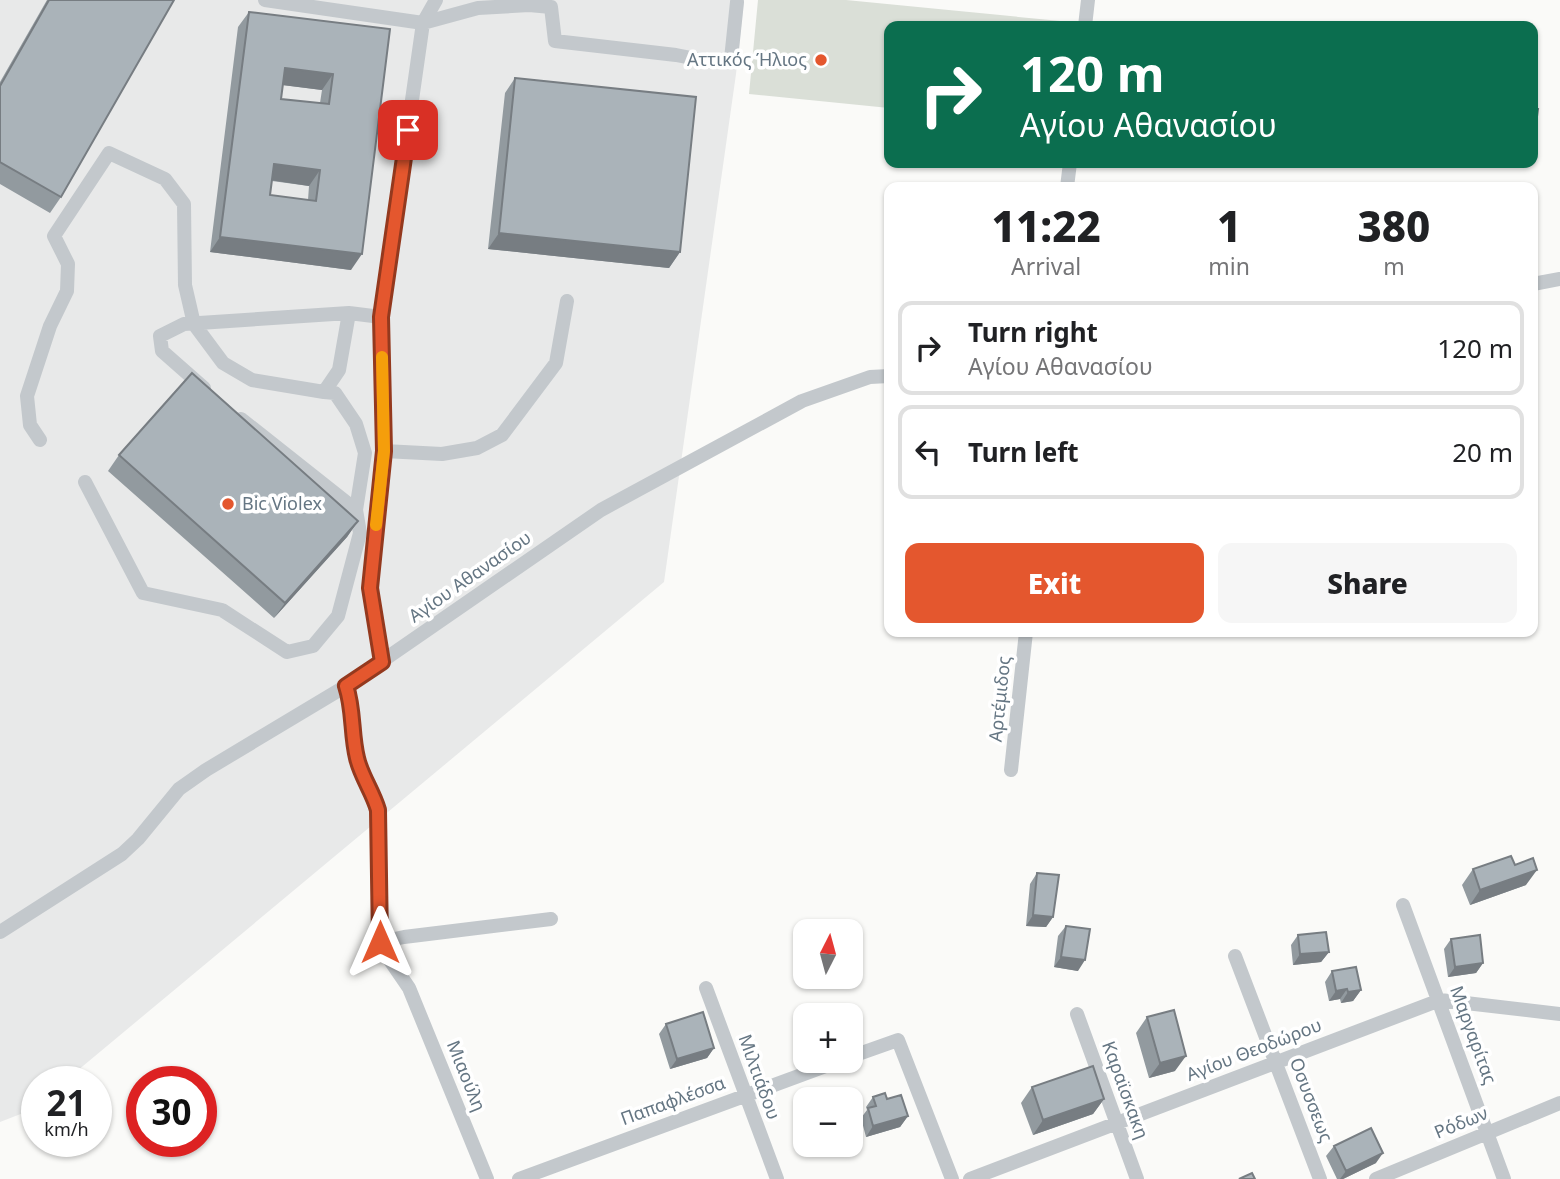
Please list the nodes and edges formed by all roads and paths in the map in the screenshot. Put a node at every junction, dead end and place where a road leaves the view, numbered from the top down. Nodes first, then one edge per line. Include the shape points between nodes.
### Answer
1 (265, 0) edge
2 (436, 0) edge
3 (1088, 0) edge
4 (737, 2) dead end
5 (336, 5) edge
6 (1086, 21) edge
7 (423, 23) junction
8 (1560, 279) edge
9 (1538, 283) edge
10 (567, 301) dead end
11 (349, 313) junction
12 (381, 317) junction
13 (194, 324) junction
14 (884, 376) edge
15 (324, 391) junction
16 (40, 440) dead end
17 (384, 451) junction
18 (85, 482) dead end
19 (356, 510) junction
20 (1025, 637) edge
21 (382, 662) junction
22 (346, 686) junction
23 (1011, 770) dead end
24 (1403, 905) dead end
25 (551, 919) dead end
26 (0, 932) edge
27 (380, 942) junction
28 (1235, 956) dead end
29 (706, 988) dead end
30 (1440, 1000) junction
31 (1077, 1014) dead end
32 (1560, 1014) edge
33 (863, 1052) edge
34 (1276, 1063) junction
35 (806, 1073) edge
36 (746, 1095) junction
37 (1560, 1103) edge
38 (1117, 1123) junction
39 (1488, 1133) junction
40 (487, 1179) edge
41 (519, 1179) edge
42 (777, 1179) edge
43 (952, 1179) edge
44 (970, 1179) edge
45 (1138, 1179) edge
46 (1321, 1179) edge
47 (1376, 1179) edge
48 (1504, 1179) edge

1 - 5 street
2 - 7 street
3 - 6 street
4 - 7 street via 731,59 712,62 555,41 551,7 478,8
5 - 7 street
7 - 12 street
8 - 9 street
10 - 17 street via 556,363 502,435 477,448 442,454
11 - 12 street
11 - 13 street
11 - 15 street via 339,370
12 - 17 street
13 - 15 street via 223,363 251,380
13 - 16 street via 185,285 184,204 165,179 109,153 54,236 68,264 67,291 27,396 30,425
13 - 19 street via 160,336 162,351
14 - 21 street, Αγίου Αθανασίου via 802,401 601,510
15 - 19 street via 335,393 356,424 365,453
17 - 21 street via 370,588
18 - 19 street via 143,593 222,610 287,652 313,646 338,616 360,533
20 - 23 street, Αρτέμιδος
21 - 22 street, Αγίου Αθανασίου
22 - 26 street, Αγίου Αθανασίου via 179,789 122,854
22 - 27 street via 354,747 378,810
24 - 30 street, Μαργαρίτας
25 - 27 street
27 - 40 street, Μιαούλη via 409,988
28 - 34 street, Οσυσσεως
29 - 36 street, Μιλτιάδου
30 - 32 street, Αγίου Θεοδώρου
30 - 34 street, Αγίου Θεοδώρου
30 - 39 street, Μαργαρίτας
31 - 38 street, Καραϊσκακη
33 - 43 street via 898,1040
34 - 38 street, Αγίου Θεοδώρου
34 - 46 street, Οσυσσεως
35 - 36 street, Παπαφλέσσα
36 - 41 street, Παπαφλέσσα
36 - 42 street, Μιλτιάδου
37 - 39 street, Ρόδων
38 - 44 street, Αγίου Θεοδώρου
38 - 45 street, Καραϊσκακη
39 - 47 street, Ρόδων
39 - 48 street, Μαργαρίτας

